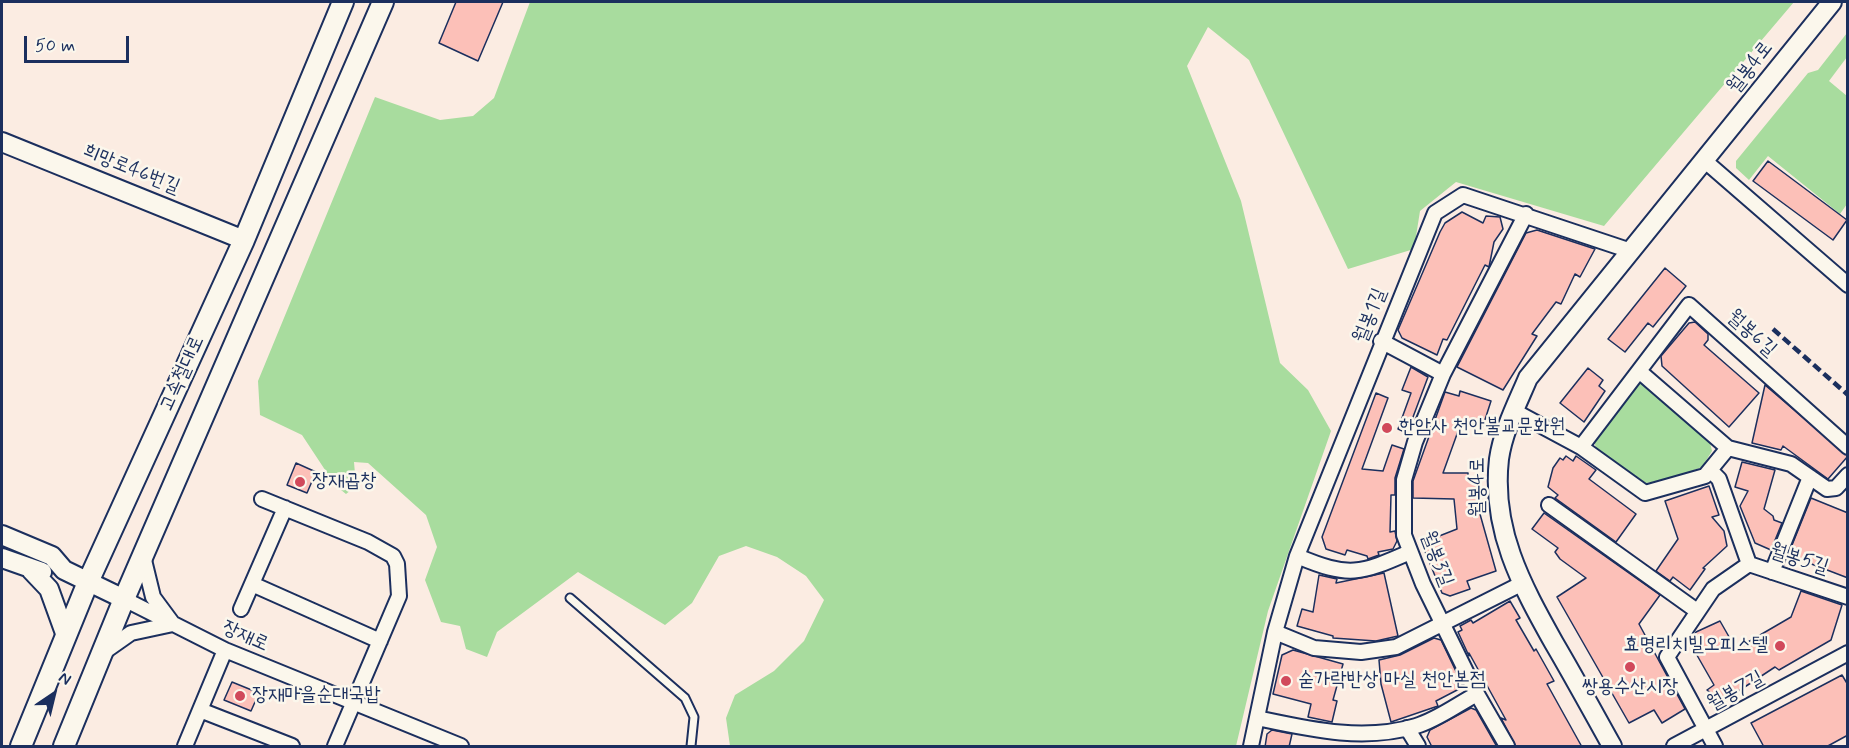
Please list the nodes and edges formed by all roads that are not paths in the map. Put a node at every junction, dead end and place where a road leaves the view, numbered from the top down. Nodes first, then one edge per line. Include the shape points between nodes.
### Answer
1 (344, 2) edge
2 (383, 2) edge
3 (1832, 2) edge
4 (2, 142) edge
5 (1705, 161) junction
6 (1526, 214) junction
7 (244, 240) junction
8 (1631, 251) junction
9 (1848, 285) edge
10 (1381, 341) junction
11 (1639, 370) junction
12 (1443, 374) junction
13 (1514, 411) junction
14 (1581, 447) junction
15 (1848, 447) edge
16 (1728, 448) junction
17 (1710, 470) junction
18 (1848, 475) edge
19 (1810, 477) junction
20 (262, 500) dead end
21 (1550, 505) dead end
22 (285, 508) junction
23 (2, 535) edge
24 (1410, 552) junction
25 (143, 556) junction
26 (1297, 556) junction
27 (2, 558) edge
28 (1749, 564) junction
29 (31, 570) junction
30 (64, 570) junction
31 (1772, 572) junction
32 (88, 582) junction
33 (252, 584) junction
34 (1521, 584) junction
35 (1848, 597) edge
36 (570, 598) dead end
37 (124, 599) junction
38 (241, 609) dead end
39 (1696, 610) junction
40 (173, 624) junction
41 (1443, 624) junction
42 (1275, 632) junction
43 (66, 636) junction
44 (380, 641) junction
45 (225, 650) junction
46 (1848, 652) edge
47 (102, 653) junction
48 (1477, 694) junction
49 (353, 703) junction
50 (200, 710) junction
51 (1257, 718) junction
52 (1407, 728) junction
53 (1706, 730) junction
54 (275, 743) edge
55 (21, 747) edge
56 (64, 747) edge
57 (185, 747) edge
58 (292, 747) edge
59 (334, 747) edge
60 (461, 747) edge
61 (691, 747) edge
62 (1251, 747) edge
63 (1418, 747) edge
64 (1507, 747) edge
65 (1612, 747) edge
66 (1674, 747) edge
67 (1715, 747) edge

1 - 7 main road, 고속철대로
2 - 25 main road, 고속철대로
3 - 5 street, 월봉4로
4 - 7 street, 희망로46번길
5 - 8 street, 월봉4로
5 - 9 street
6 - 8 street, 월봉1길
6 - 10 street, 월봉1길 via 1463,195 1435,213
6 - 12 street, 월봉3길
7 - 32 main road, 고속철대로
8 - 13 street, 월봉4로 via 1528,378
10 - 12 street
10 - 26 street, 월봉1길 via 1329,483
11 - 14 street, 월봉6길
11 - 15 street, 월봉6길 via 1689,305
11 - 16 street
12 - 24 street, 월봉3길 via 1404,480 1404,535
13 - 14 street
13 - 34 street, 월봉4로 via 1499,458 1497,498 1503,535
14 - 17 street via 1645,493 1705,476
16 - 17 street
16 - 19 street via 1791,464
17 - 28 street via 1719,479
18 - 19 street via 1836,488 1827,489
19 - 31 street
20 - 22 street
21 - 39 street
22 - 33 street, 장재로
22 - 44 street via 393,556 399,596
23 - 30 street via 52,556
24 - 26 street via 1355,573 1329,570
24 - 41 street, 월봉3길
25 - 37 main road, 고속철대로
25 - 40 street via 153,597
26 - 42 street, 월봉1길
27 - 29 street
28 - 31 street, 월봉5길
28 - 39 street, 월봉5길 via 1713,589
29 - 30 street
29 - 43 street via 49,589
30 - 32 street
31 - 35 street, 월봉5길
32 - 37 street
32 - 43 main road, 고속철대로
33 - 38 street, 장재로
33 - 44 street
34 - 41 street
34 - 65 street, 월봉4로
36 - 61 lane via 685,698 694,717
37 - 40 street, 장재로
37 - 47 main road, 고속철대로
39 - 53 street, 월봉5길 via 1667,657
40 - 45 street, 장재로
40 - 47 street via 131,633
41 - 42 street via 1396,647 1361,652 1314,648
41 - 48 street, 월봉3길
42 - 51 street, 월봉1길
43 - 55 main road, 고속철대로
44 - 49 street
45 - 49 street, 장재로
45 - 50 street
46 - 53 street, 월봉7길
47 - 56 main road, 고속철대로
48 - 52 street via 1418,726
48 - 64 street, 월봉3길
49 - 59 street
49 - 60 street, 장재로
50 - 54 street
50 - 57 street
51 - 52 street via 1333,734
51 - 62 street, 월봉1길
52 - 63 street
53 - 66 street, 월봉7길
53 - 67 street, 월봉5길
54 - 58 street

